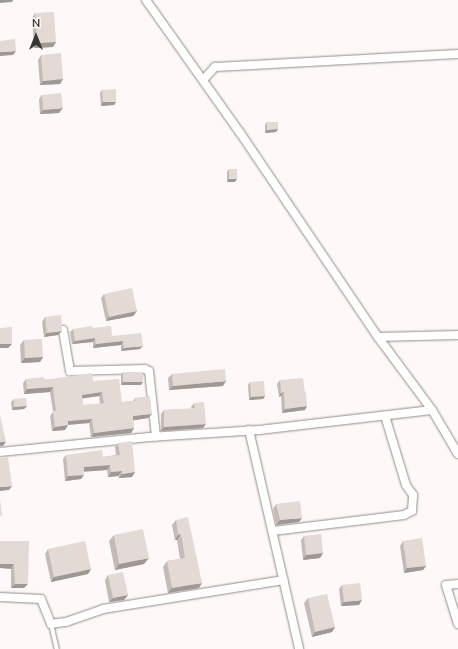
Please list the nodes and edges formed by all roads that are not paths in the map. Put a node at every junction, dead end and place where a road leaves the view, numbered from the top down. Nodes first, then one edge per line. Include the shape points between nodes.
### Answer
1 (146, 0) edge
2 (458, 54) edge
3 (203, 80) junction
4 (63, 330) edge
5 (458, 335) edge
6 (378, 337) junction
7 (432, 410) junction
8 (385, 416) junction
9 (249, 430) junction
10 (156, 437) junction
11 (0, 452) edge
12 (458, 454) edge
13 (273, 531) junction
14 (284, 580) junction
15 (458, 584) edge
16 (0, 597) edge
17 (51, 624) junction
18 (458, 624) edge
19 (57, 649) edge
20 (298, 649) edge

1 - 3 street
2 - 3 street via 214,67
3 - 6 street
4 - 10 street via 70,371 149,371
5 - 6 street
6 - 7 street
7 - 8 street
7 - 12 street
8 - 9 street
8 - 13 street via 406,485 413,495 412,511 404,515
9 - 10 street
9 - 13 street
10 - 11 street
13 - 14 street
14 - 17 street via 103,608 66,622
14 - 20 street
15 - 18 street via 446,585
16 - 17 street via 41,599
17 - 19 lane

